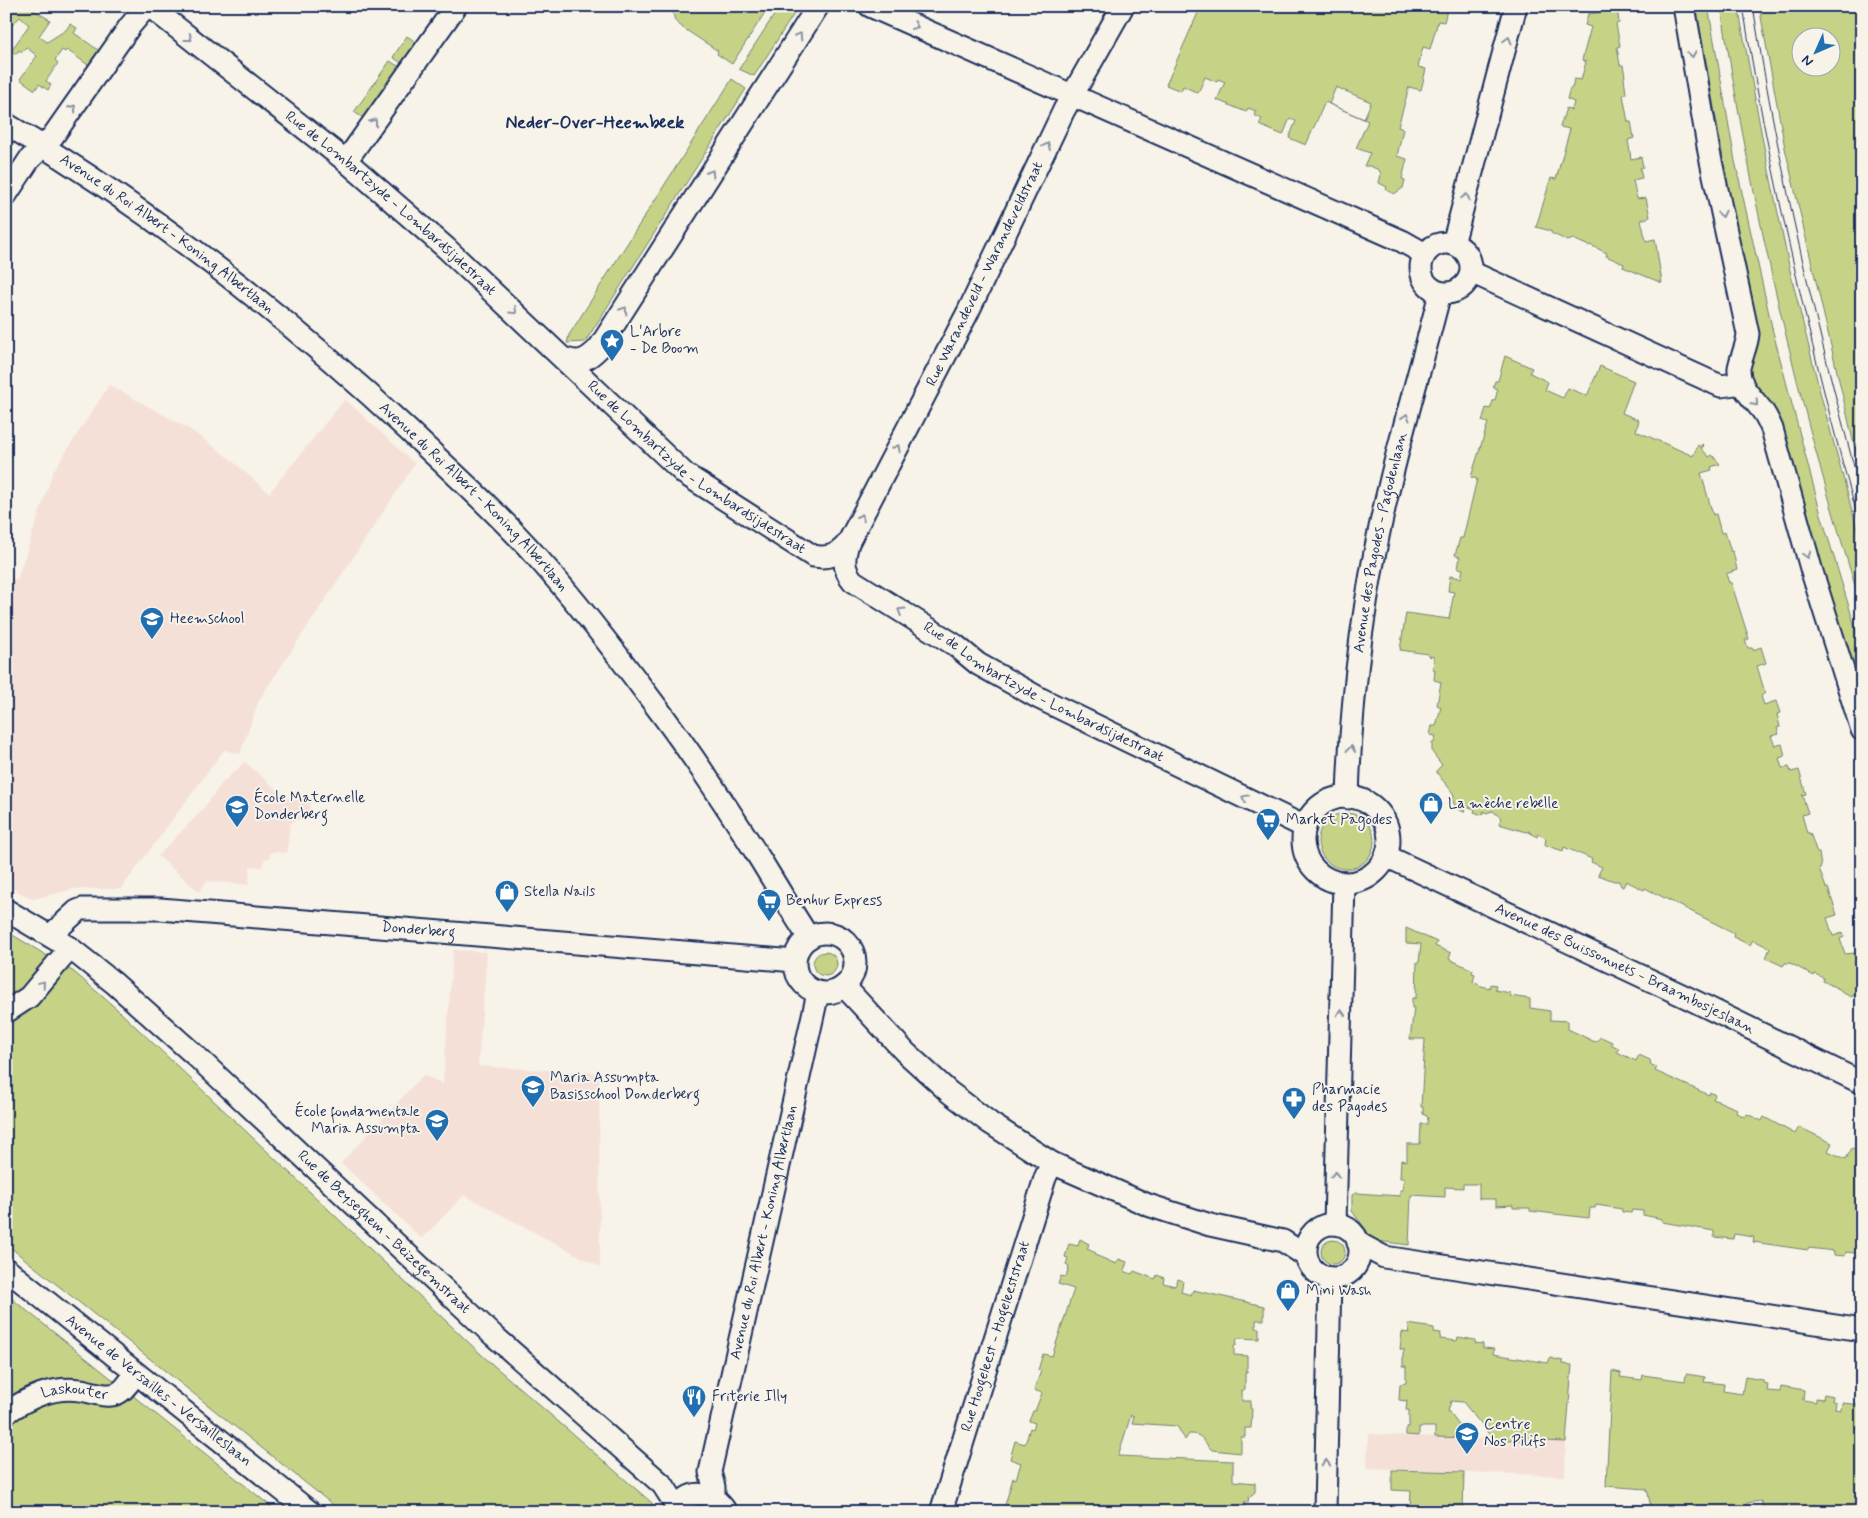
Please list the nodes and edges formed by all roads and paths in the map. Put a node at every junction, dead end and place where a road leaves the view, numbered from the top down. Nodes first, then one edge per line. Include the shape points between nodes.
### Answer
1 (147, 6) edge
2 (152, 6) edge
3 (456, 6) edge
4 (818, 6) edge
5 (870, 6) edge
6 (1123, 6) edge
7 (1516, 6) edge
8 (1684, 6) edge
9 (1072, 96) junction
10 (6, 124) edge
11 (44, 146) junction
12 (346, 161) junction
13 (6, 195) edge
14 (1453, 244) junction
15 (1425, 254) junction
16 (1471, 272) junction
17 (1440, 293) junction
18 (566, 360) junction
19 (1742, 383) junction
20 (848, 543) junction
21 (1862, 730) edge
22 (1348, 798) junction
23 (1305, 827) junction
24 (1386, 856) junction
25 (1344, 883) junction
26 (6, 910) edge
27 (51, 935) junction
28 (809, 938) junction
29 (70, 948) junction
30 (795, 961) junction
31 (844, 986) junction
32 (818, 993) junction
33 (6, 1012) edge
34 (1862, 1083) edge
35 (1052, 1163) junction
36 (1334, 1224) junction
37 (1358, 1243) junction
38 (1308, 1246) junction
39 (1384, 1257) junction
40 (1356, 1265) junction
41 (6, 1269) edge
42 (1330, 1278) junction
43 (1862, 1330) edge
44 (136, 1373) junction
45 (6, 1413) edge
46 (696, 1503) edge
47 (310, 1512) edge
48 (941, 1512) edge
49 (1325, 1512) edge

11 -> 1 street
2 -> 12 street, Rue de Lombartzyde - Lombardsijdestraat
12 -> 3 street
18 -> 4 street via 582,361 599,348
5 -> 9 street
6 - 9 street, Rue Warandeveld - Warandeveldstraat
14 -> 7 street
8 -> 19 street via 1709,152 1748,334 1739,367
9 - 15 street
20 -> 9 street, Rue Warandeveld - Warandeveldstraat via 968,312
10 - 11 street, Avenue du Roi Albert - Koning Albertlaan
11 - 13 street via 29,160
11 - 28 street, Avenue du Roi Albert - Koning Albertlaan via 188,247 295,329 454,472 504,523 564,590 652,701 713,787
12 -> 18 street, Rue de Lombartzyde - Lombardsijdestraat via 454,255
14 - 15 street via 1441,243
14 - 16 street via 1469,258
15 - 17 street via 1421,265 1422,278 1429,288
16 - 17 street via 1460,289
16 - 19 street via 1721,386
22 -> 17 street, Avenue des Pagodes - Pagodenlaan via 1357,672 1373,560
18 - 20 street, Rue de Lombartzyde - Lombardsijdestraat via 677,467 701,485 813,556 830,557 838,554
19 -> 21 street via 1772,429 1812,572
23 -> 20 street, Rue de Lombartzyde - Lombardsijdestraat via 1039,698 978,664 955,645 853,581 844,567
22 - 23 street via 1326,802 1317,808
22 - 24 street via 1370,805 1382,817 1388,833
23 - 25 street via 1304,846 1311,865 1325,878
24 - 25 street via 1369,876
24 - 34 street, Avenue des Buissonnets - Braambosjeslaan
36 -> 25 street
26 - 27 street, Rue de Beyseghem - Beizegemstraat
27 - 29 street, Rue de Beyseghem - Beizegemstraat
27 - 30 street, Donderberg via 82,909 160,909
28 - 30 street via 800,946
28 - 31 street via 826,933 835,935 849,946 855,963 850,980
33 -> 29 street via 29,997
29 - 46 street, Rue de Beyseghem - Beizegemstraat via 190,1050 493,1335 663,1485
30 - 32 street via 798,978
31 - 32 street via 832,993
31 - 35 street via 905,1052 949,1092
32 - 46 street, Avenue du Roi Albert - Koning Albertlaan via 710,1472 714,1487
35 - 38 street via 1148,1205 1210,1225
35 - 48 street, Rue Hoogeleest - Hogeleeststraat
36 - 37 street via 1347,1228
36 - 38 street via 1321,1227
37 - 39 street
37 - 40 street via 1360,1250
38 - 42 street via 1312,1268
39 - 40 street
39 - 43 street
40 - 42 street via 1340,1277
41 - 44 street, Avenue de Versailles - Versailleslaan
49 -> 42 street
44 - 45 street, Laskouter via 115,1395 78,1390 51,1391 24,1401
44 - 47 street, Avenue de Versailles - Versailleslaan

